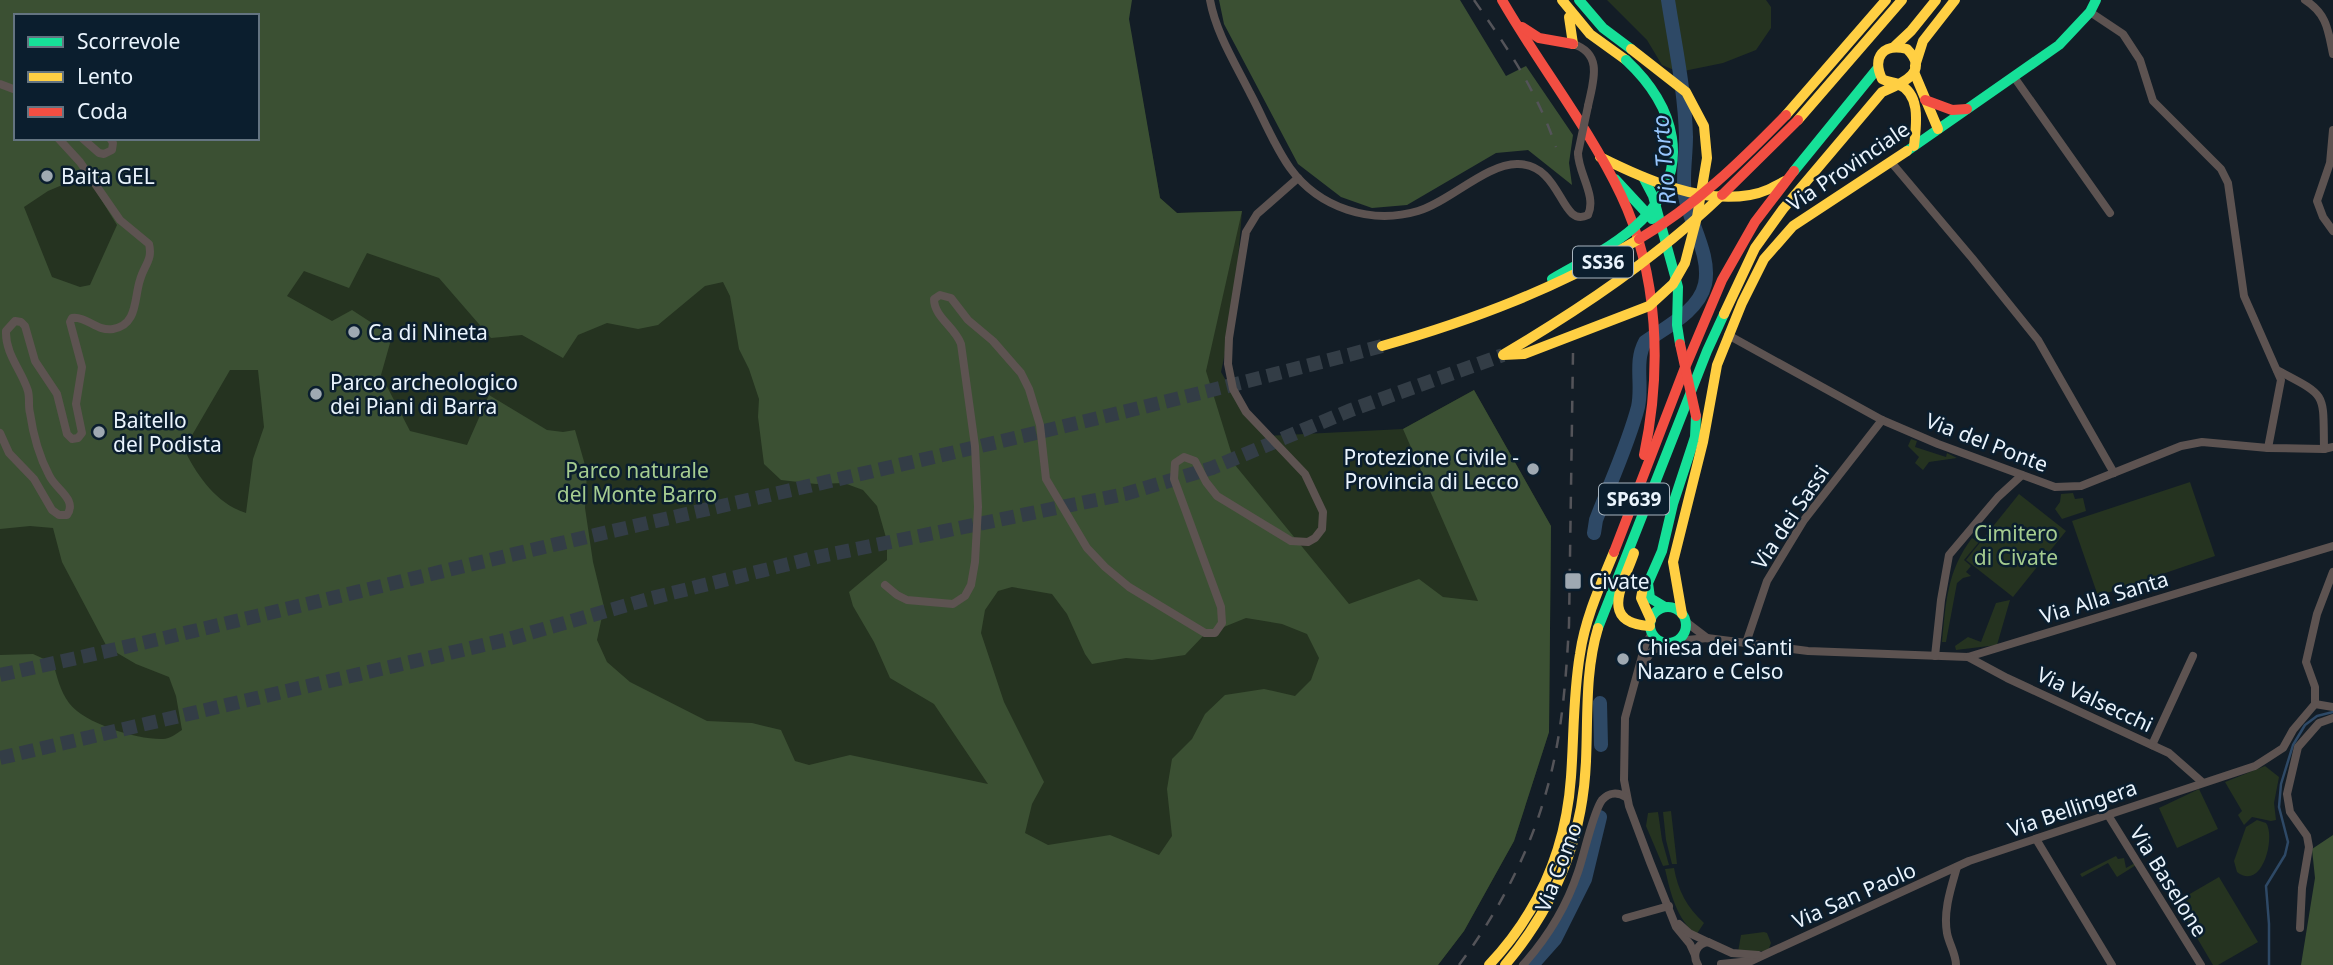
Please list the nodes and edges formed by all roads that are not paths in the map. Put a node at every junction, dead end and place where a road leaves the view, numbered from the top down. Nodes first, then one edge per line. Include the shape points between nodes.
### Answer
1 (1210, 0) edge
2 (1493, 0) edge
3 (1502, 0) edge
4 (1561, 0) edge
5 (1578, 0) edge
6 (1886, 0) edge
7 (1902, 0) edge
8 (1936, 0) edge
9 (1955, 0) edge
10 (2096, 0) edge
11 (2305, 0) edge
12 (2090, 12) junction
13 (1573, 44) junction
14 (1895, 46) junction
15 (2333, 54) edge
16 (1877, 69) junction
17 (1914, 69) junction
18 (2014, 76) junction
19 (1898, 84) junction
20 (1925, 100) junction
21 (1967, 109) junction
22 (1917, 116) junction
23 (1576, 119) junction
24 (1938, 129) junction
25 (2333, 130) edge
26 (60, 140) edge
27 (84, 140) edge
28 (111, 140) edge
29 (1914, 146) junction
30 (1599, 156) junction
31 (1891, 162) junction
32 (1609, 173) junction
33 (1298, 178) junction
34 (1647, 179) junction
35 (1789, 179) junction
36 (2110, 213) dead end
37 (2333, 231) edge
38 (1661, 233) junction
39 (1478, 318) junction
40 (1728, 334) junction
41 (1382, 346) tunnel mouth
42 (2277, 370) junction
43 (1882, 420) junction
44 (0, 433) edge
45 (2268, 448) junction
46 (2328, 448) edge
47 (1660, 472) junction
48 (2114, 473) junction
49 (2022, 475) junction
50 (1641, 480) junction
51 (2333, 546) edge
52 (1653, 572) junction
53 (2333, 572) edge
54 (885, 585) dead end
55 (1676, 589) junction
56 (1667, 607) junction
57 (1684, 618) junction
58 (1651, 627) junction
59 (1707, 638) junction
60 (1678, 641) junction
61 (1665, 643) junction
62 (1746, 643) junction
63 (1935, 656) junction
64 (2193, 656) dead end
65 (1968, 657) junction
66 (1641, 666) junction
67 (2315, 704) junction
68 (2333, 707) edge
69 (2333, 718) edge
70 (2293, 744) junction
71 (2152, 745) junction
72 (2202, 782) junction
73 (1626, 797) junction
74 (2108, 815) junction
75 (2036, 839) junction
76 (1957, 867) junction
77 (1669, 906) junction
78 (1673, 916) junction
79 (1626, 918) dead end
80 (2300, 928) dead end
81 (1708, 942) junction
82 (1722, 949) junction
83 (1764, 954) junction
84 (1695, 955) junction
85 (1489, 965) edge
86 (1505, 965) edge
87 (1523, 965) edge
88 (1698, 965) edge
89 (1720, 965) edge
90 (1956, 965) edge
91 (2112, 965) edge
92 (2201, 965) edge

1 - 33 street via 1226,47
2 - 23 main road
3 - 13 main road via 1530,35
3 - 23 main road
4 - 13 main road via 1570,18
4 - 39 main road, SS36, bridge via 1596,42 1626,60 1655,88 1671,122 1668,180 1646,216 1627,232
5 - 7 main road, SS36, bridge via 1603,28 1686,92 1704,125 1707,158 1697,217 1685,263 1674,284 1649,306 1524,354 1503,355 1620,280 1707,209 1798,120
6 - 39 main road, SS36, bridge via 1760,145 1711,189 1600,264
8 - 14 main road
9 - 17 main road via 1923,41
10 - 12 main road, Via Provinciale
11 - 15 street via 2322,14
12 - 18 main road, Via Provinciale via 2059,46
12 - 42 street via 2123,34 2140,60 2153,101 2221,169 2228,183 2244,296
13 - 33 street, bridge via 1583,47 1594,64 1578,153 1591,203 1588,215 1574,216 1547,175 1526,164 1502,166 1428,208 1392,216 1343,208 1317,195
14 - 16 main road via 1883,51
14 - 17 main road via 1907,50
16 - 19 main road via 1887,82
16 - 35 main road, SP639
17 - 19 main road via 1907,81
17 - 20 main road via 1917,88
18 - 21 main road, Via Provinciale
18 - 36 street
19 - 22 main road via 1915,104
19 - 47 main road, SP639 via 1882,92 1755,248 1707,351
20 - 21 main road via 1952,110
20 - 24 main road
21 - 24 main road, Via Provinciale
22 - 24 main road
22 - 29 main road
23 - 30 main road
24 - 29 main road, Via Provinciale
25 - 37 street via 2330,163 2317,201
26 - 44 street via 120,220 149,244 150,259 140,278 133,315 122,327 99,329 78,317 70,322 82,367 76,401 83,427 80,438 67,434 59,398 36,363 25,326 15,321 6,331 13,363 27,389 43,461 70,502 67,515 52,510 37,484 9,453
27 - 28 street via 104,154 112,150
29 - 31 main road, Via Provinciale
30 - 32 main road
30 - 34 main road
31 - 40 main road, Via Provinciale via 1793,226 1764,258
31 - 48 street via 2038,340
32 - 38 main road
32 - 50 main road via 1632,220 1644,263 1653,330 1650,433
33 - 54 street via 1257,214 1247,229 1228,364 1233,389 1246,412 1305,474 1323,512 1317,536 1305,543 1294,542 1247,515 1215,493 1195,461 1184,457 1175,463 1174,476 1220,603 1221,627 1215,633 1205,633 1129,587 1087,548 1049,484 1040,425 1020,373 951,298 940,295 934,299 936,310 961,344 975,446 978,507 973,574 967,593 953,604 907,600
34 - 35 main road, bridge via 1746,197
34 - 38 main road
35 - 50 main road, SP639 via 1734,257
38 - 52 main road, bridge via 1678,288 1677,326 1696,429
39 - 41 main road, SS36, bridge
40 - 43 street, Via del Ponte
40 - 55 main road, Via Provinciale via 1673,562
42 - 45 street via 2280,395
42 - 46 street via 2322,399
43 - 49 street, Via del Ponte
43 - 62 street, Via dei Sassi via 1804,520 1766,581
45 - 46 street, Via del Ponte
45 - 48 street, Via del Ponte via 2202,442
47 - 58 main road via 1617,605 1627,624
47 - 86 main road, SP639 via 1596,634 1589,667 1585,782 1571,854 1552,899
48 - 49 street, Via del Ponte via 2081,486 2056,487
49 - 63 street via 1949,555
50 - 85 main road, SP639 via 1584,632 1577,668 1571,784 1558,852 1543,892 1523,925
51 - 65 street, Via Alla Santa
52 - 56 main road via 1648,593 1654,602
52 - 58 main road via 1641,591
53 - 67 street via 2306,662 2315,687
55 - 56 main road, Via Provinciale
55 - 57 main road, Via Provinciale
56 - 57 main road
56 - 58 main road via 1656,611
57 - 59 street
57 - 60 main road via 1685,631
58 - 61 main road
58 - 66 street
59 - 60 street
59 - 62 street
60 - 61 main road
61 - 66 street
62 - 63 street via 1808,651
63 - 65 street
64 - 71 street
65 - 71 street, Via Valsecchi
66 - 73 street via 1625,718
67 - 68 street
67 - 70 street via 2293,730
69 - 70 street
70 - 72 street, Via Bellingera via 2255,766
70 - 80 street via 2287,804 2307,835 2309,847
71 - 72 street, Via Valsecchi via 2169,753
72 - 74 street, Via Bellingera
73 - 77 street
73 - 87 street, Via Como via 1611,794 1600,803 1561,914
74 - 75 street, Via Bellingera
74 - 92 street, Via Baselone
75 - 76 street, Via Bellingera
75 - 91 street
76 - 83 street, Via San Paolo
76 - 90 street via 1947,921
77 - 78 street
77 - 79 street
78 - 81 street, Via San Paolo via 1689,933
78 - 84 street
81 - 82 street, Via San Paolo
81 - 84 street via 1698,947
82 - 83 street, Via San Paolo via 1751,956
82 - 89 street
83 - 89 street, Via San Paolo via 1751,961
84 - 88 street

